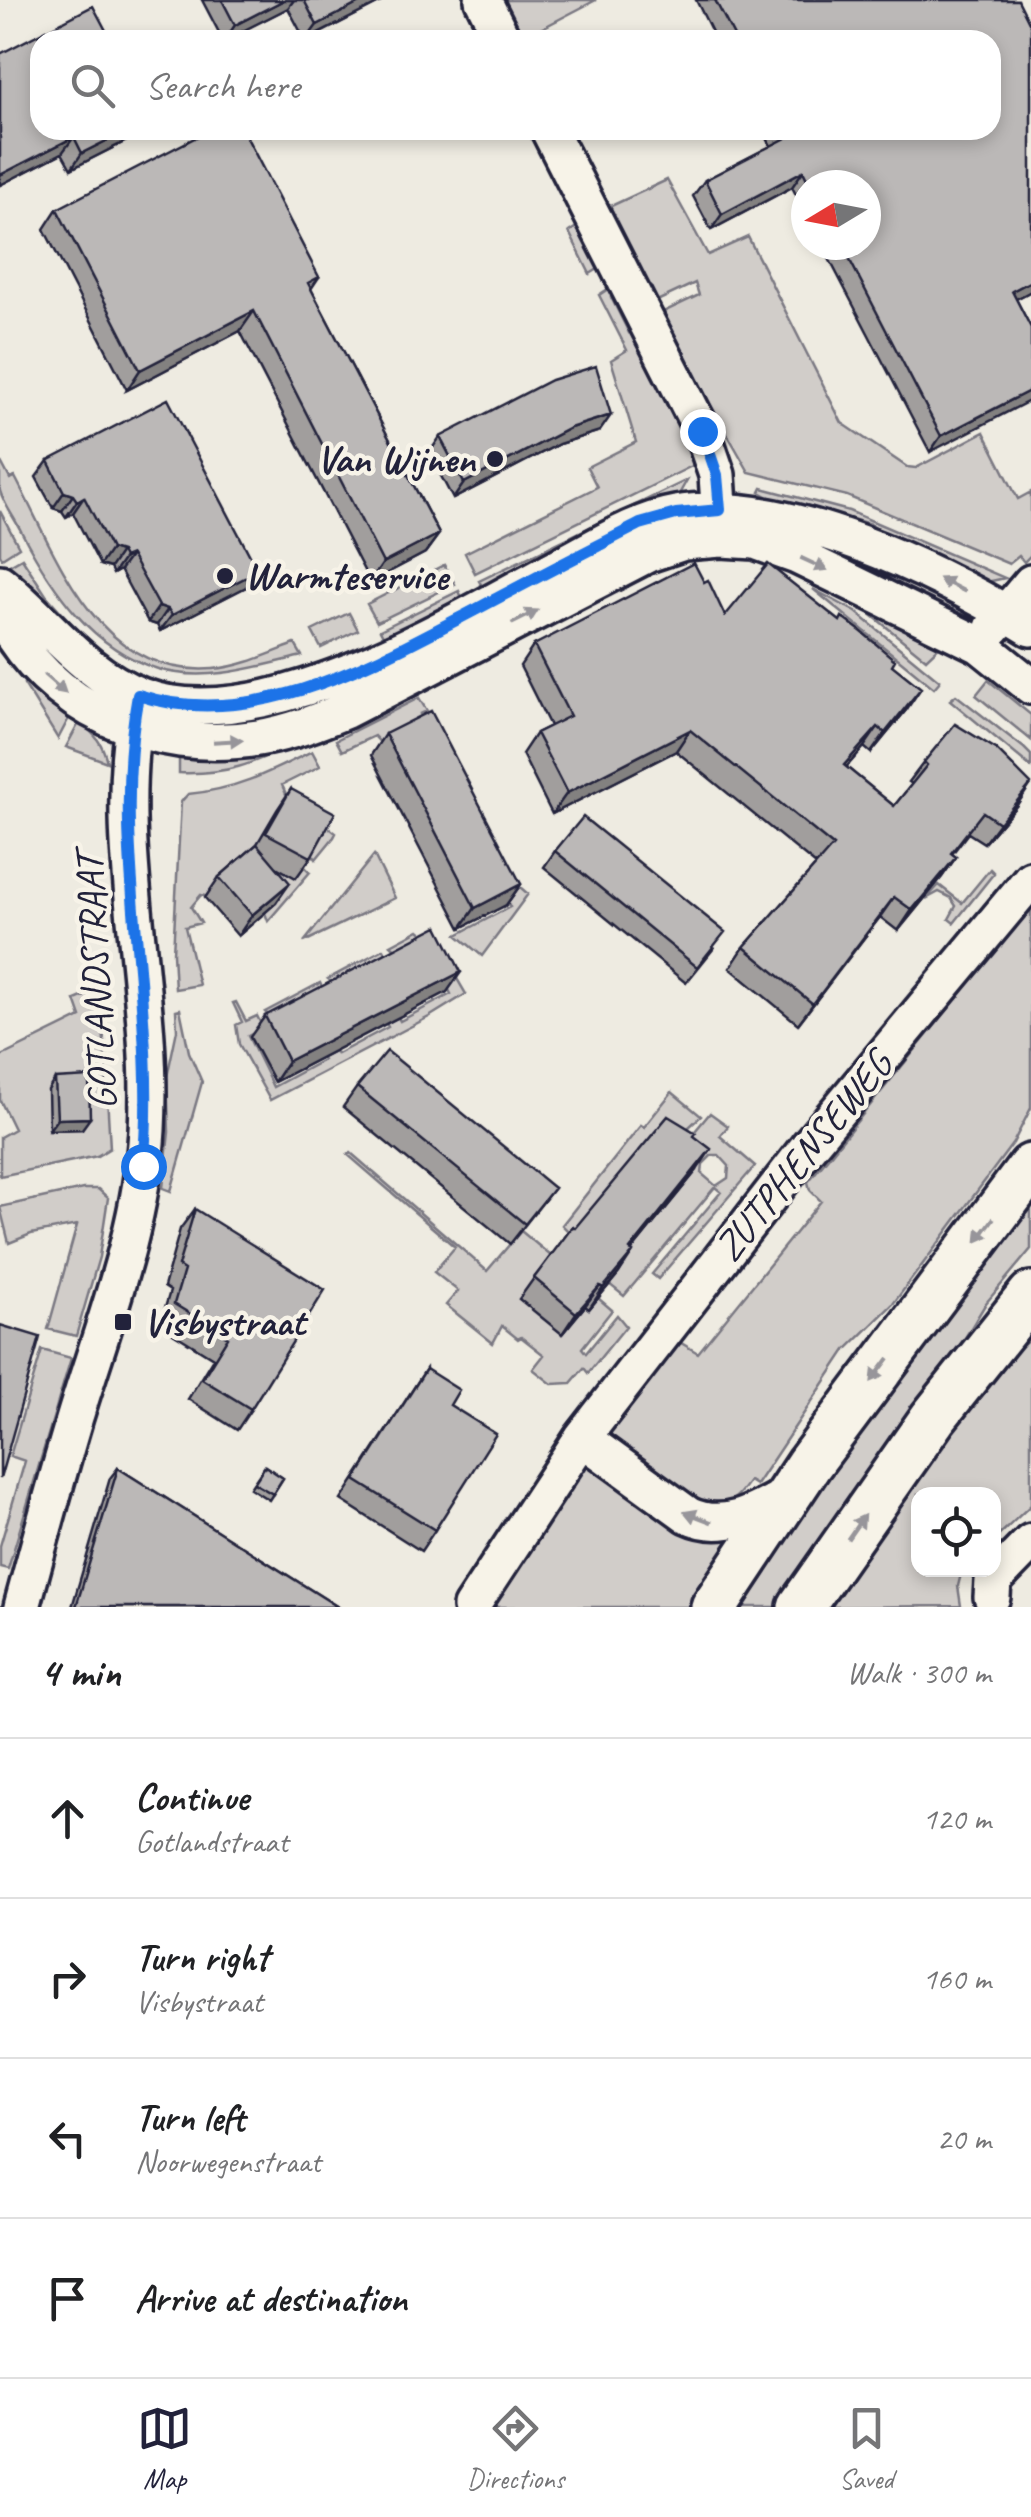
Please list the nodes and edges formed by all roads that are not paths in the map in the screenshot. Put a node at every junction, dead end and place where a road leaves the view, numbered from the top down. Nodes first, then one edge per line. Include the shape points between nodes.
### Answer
1 (482, 0) edge
2 (498, 30) edge
3 (554, 140) edge
4 (720, 524) junction
5 (0, 583) edge
6 (1031, 583) edge
7 (0, 614) edge
8 (1018, 620) edge
9 (980, 645) junction
10 (1031, 686) edge
11 (135, 711) junction
12 (1031, 878) edge
13 (1031, 1167) edge
14 (1031, 1294) edge
15 (582, 1438) junction
16 (798, 1479) junction
17 (1031, 1542) edge
18 (992, 1597) dead end
19 (22, 1607) edge
20 (470, 1607) edge
21 (714, 1607) edge
22 (801, 1607) edge

1 - 2 street
3 - 4 street via 702,431 717,475
8 -> 4 street via 851,541 765,514
4 -> 9 street
4 - 11 street via 676,514 640,524 386,657 316,685 224,704
5 - 11 street
6 - 8 street
7 -> 11 street via 24,655 62,691 95,712
8 - 9 street
9 - 10 street
11 - 19 street, GOTLANDSTRAAT via 128,772 148,1104 143,1166 130,1242
12 - 15 street, ZUTPHENSEWEG via 807,1148
13 -> 16 main road
22 -> 14 main road via 932,1418
16 -> 15 street via 742,1518 701,1522
15 - 20 street, ZUTPHENSEWEG
16 - 21 main road
17 - 18 street via 994,1581

